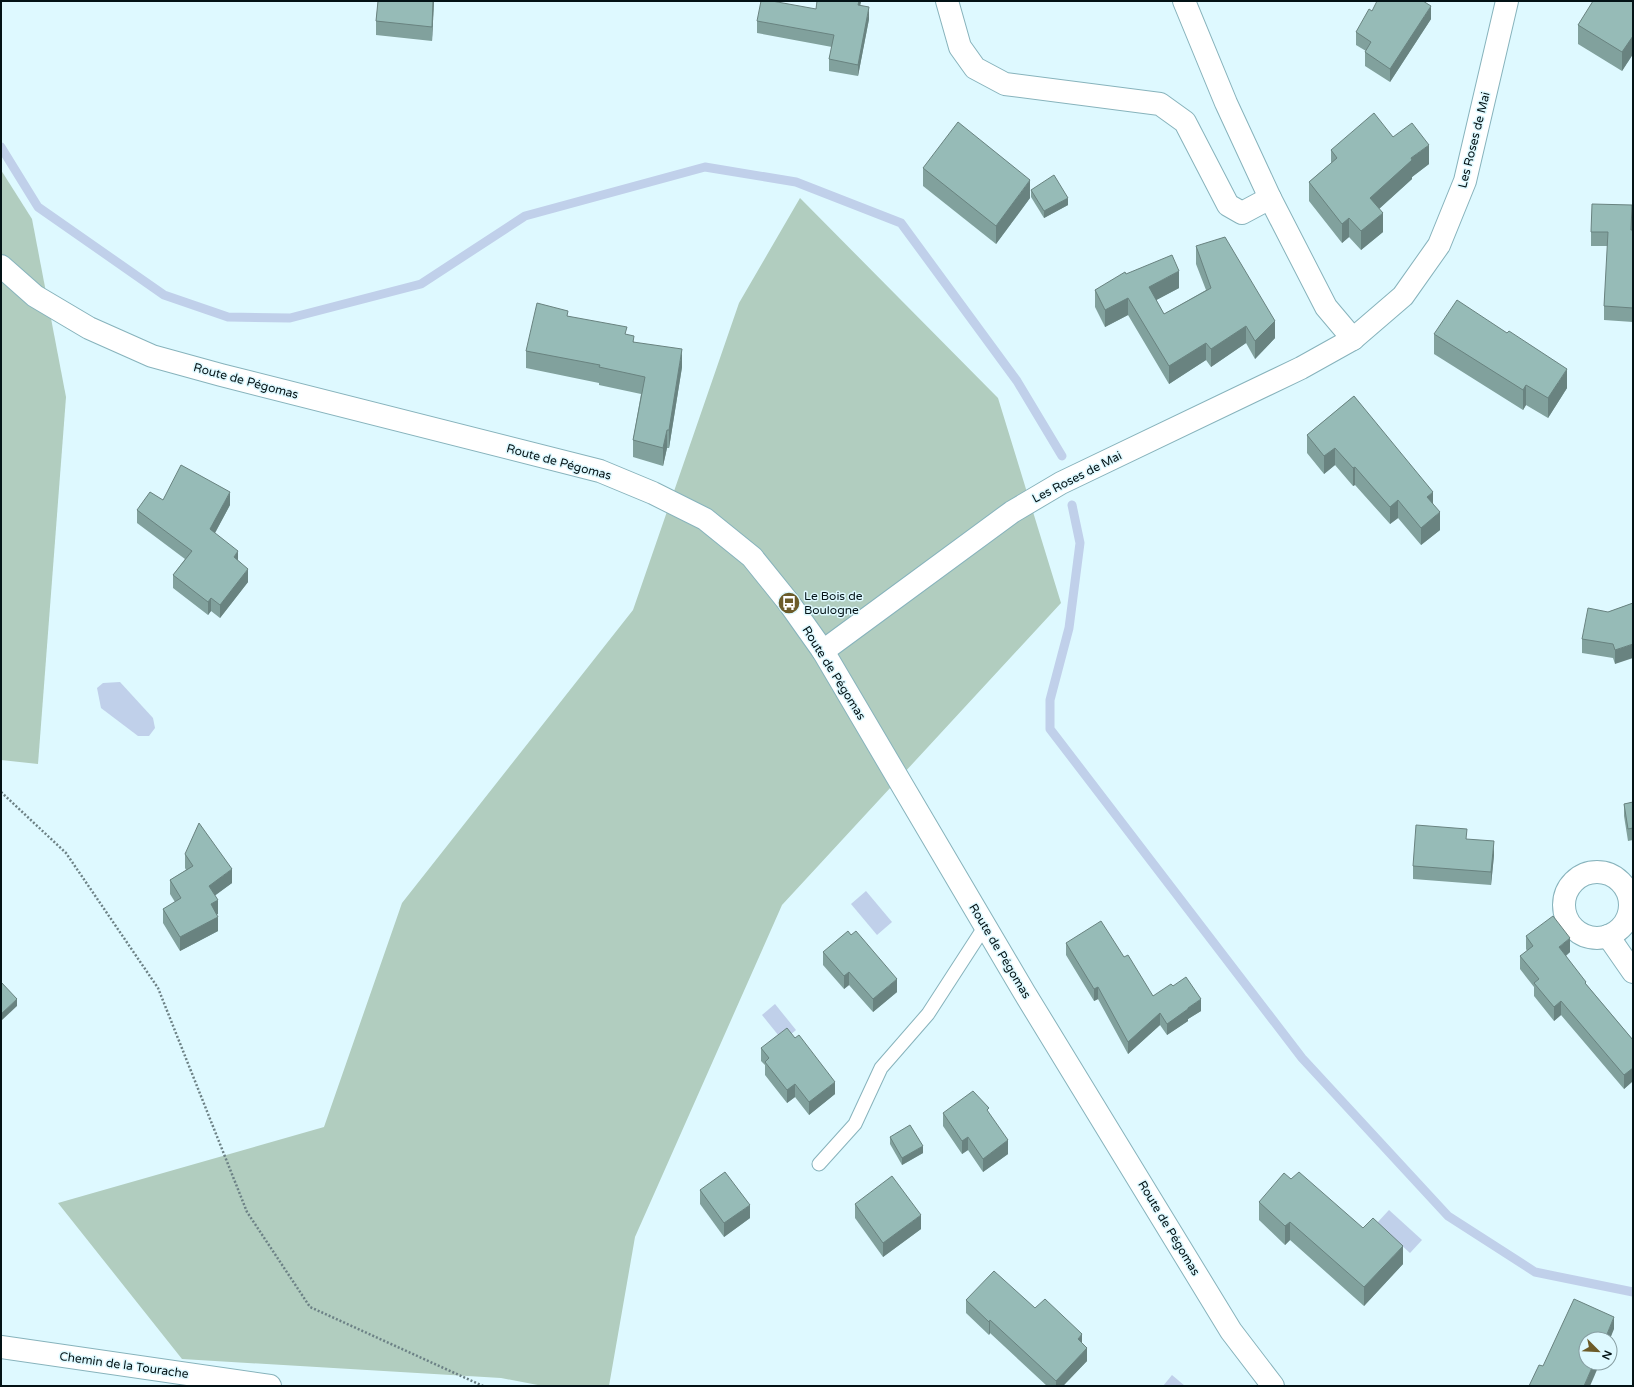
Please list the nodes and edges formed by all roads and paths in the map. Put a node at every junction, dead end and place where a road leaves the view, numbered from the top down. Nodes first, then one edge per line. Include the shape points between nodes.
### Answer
1 (947, 1) edge
2 (1184, 1) edge
3 (1507, 1) edge
4 (1270, 198) junction
5 (1, 266) edge
6 (1353, 338) junction
7 (823, 651) junction
8 (1, 792) edge
9 (985, 926) junction
10 (1608, 936) dead end
11 (1633, 972) edge
12 (819, 1164) dead end
13 (1, 1347) edge
14 (270, 1386) edge
15 (483, 1386) edge
16 (1274, 1386) edge

1 - 4 street via 960,47 975,68 1005,84 1160,104 1185,122 1228,205 1242,213
2 - 4 street via 1226,103
3 - 6 street, Les Roses de Mai via 1465,181 1439,245 1403,296
4 - 6 street via 1326,307
5 - 7 street, Route de Pégomas via 35,296 89,328 152,356 600,471 653,493 705,519 752,557
6 - 7 street, Les Roses de Mai via 1301,368 1061,483 1012,512
7 - 9 street, Route de Pégomas
8 - 15 path via 66,853 158,988 247,1212 310,1307
9 - 12 lane via 928,1014 881,1068 855,1124
9 - 16 street, Route de Pégomas via 1231,1331
10 - 11 street
13 - 14 street, Chemin de la Tourache

